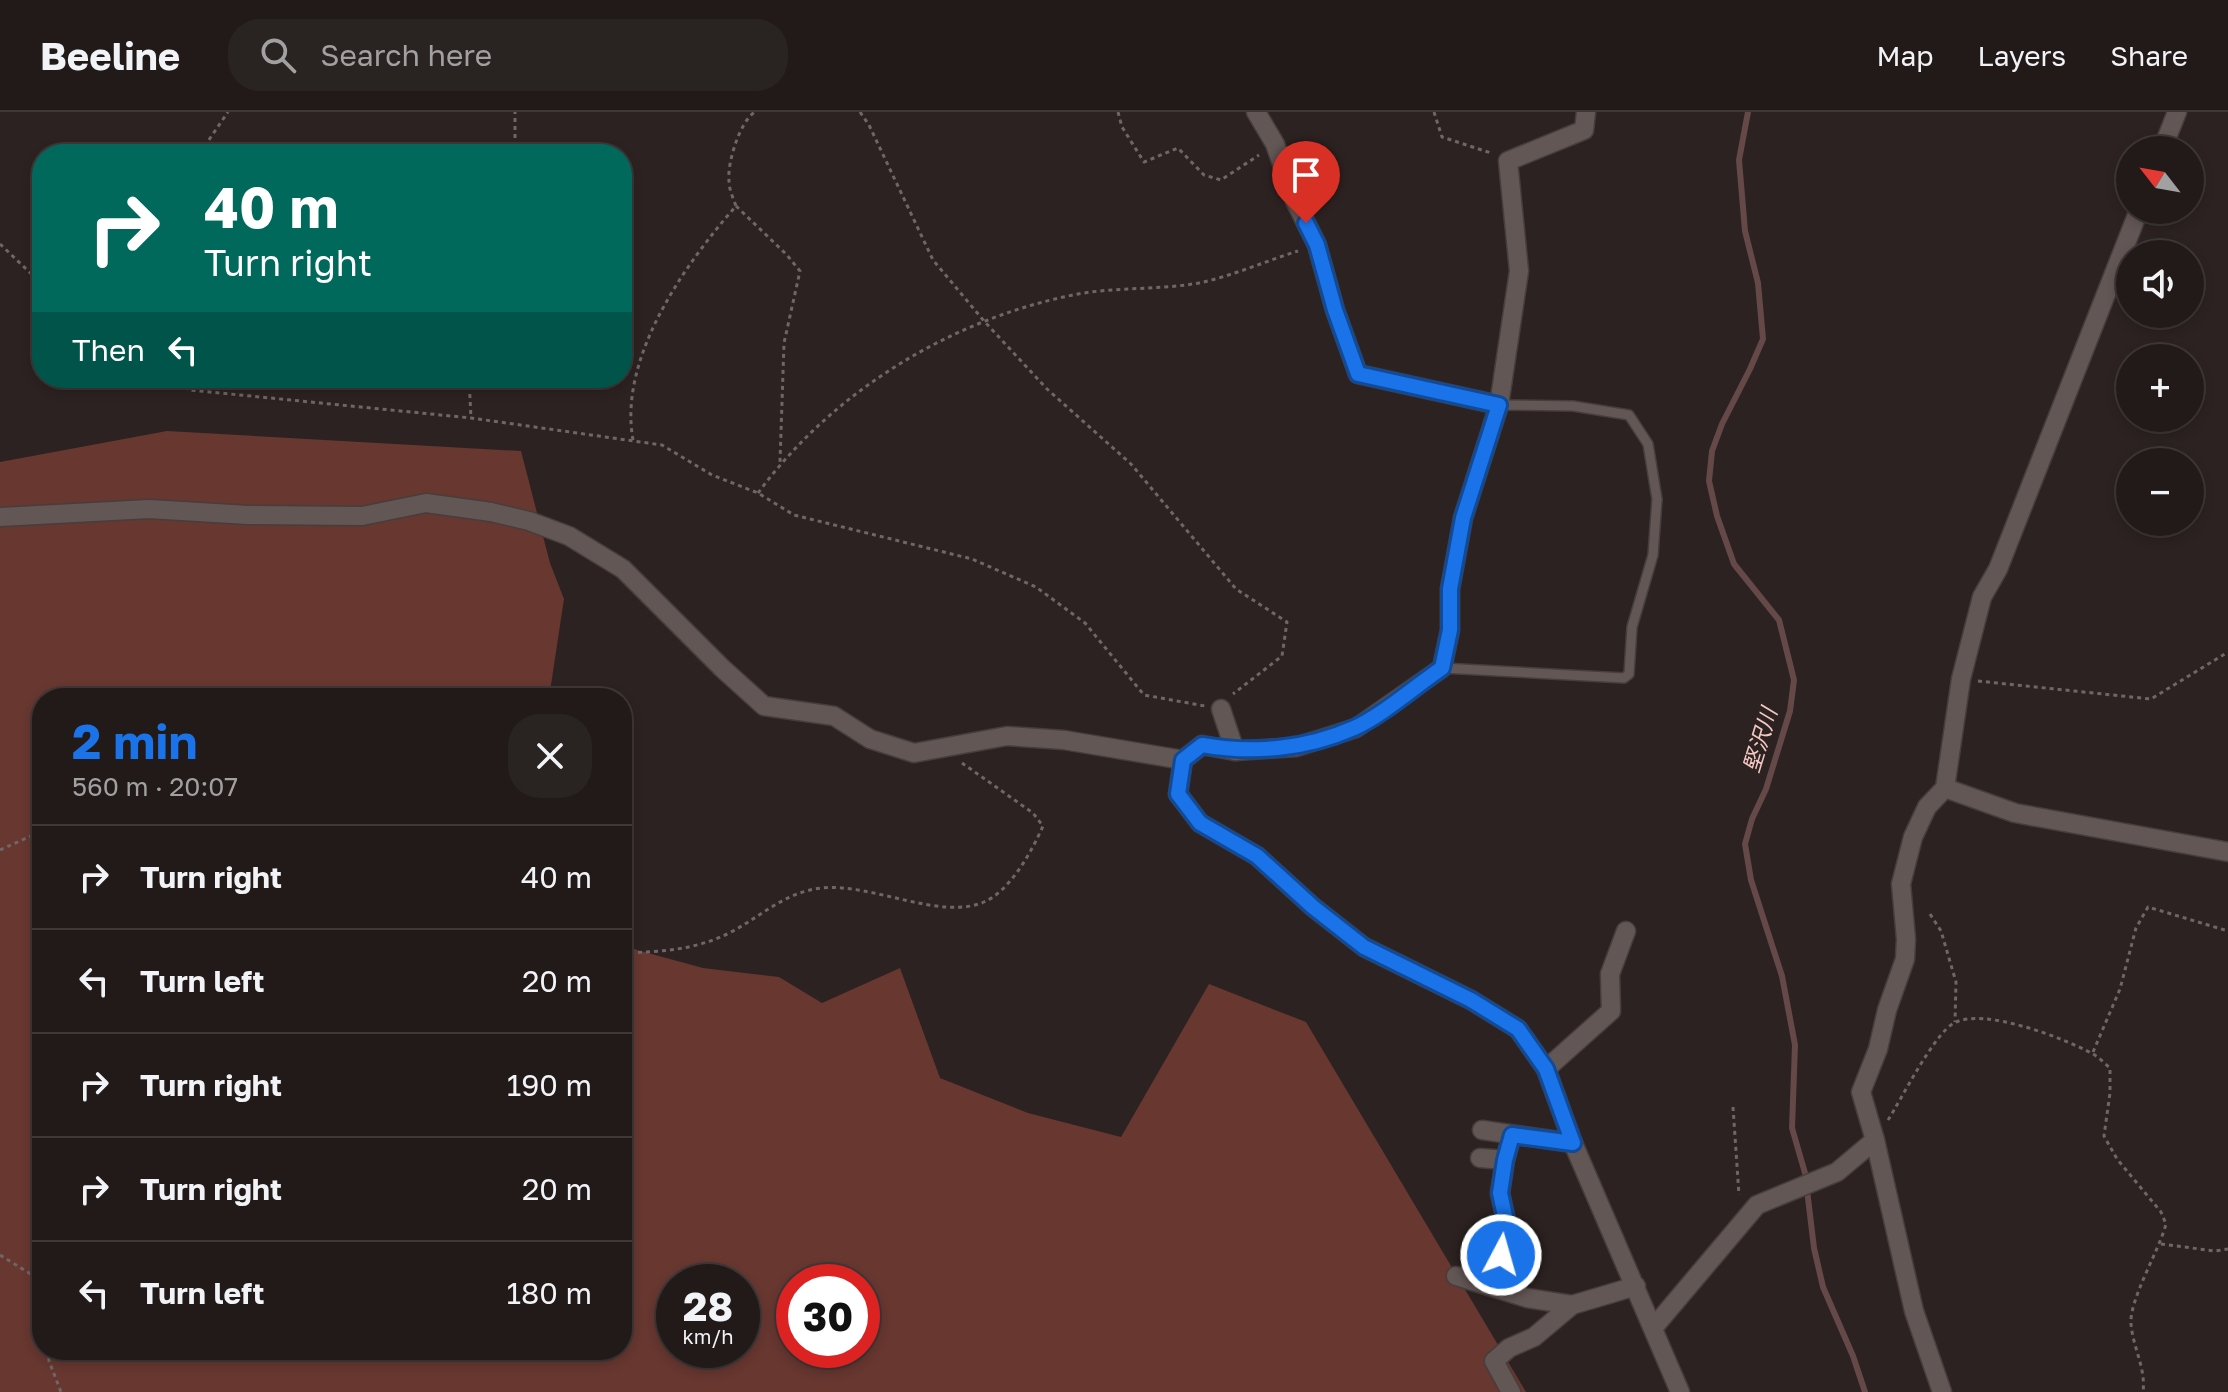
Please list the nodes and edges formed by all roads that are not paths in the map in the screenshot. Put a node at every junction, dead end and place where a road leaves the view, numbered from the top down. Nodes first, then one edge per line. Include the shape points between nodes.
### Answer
1 (1256, 112) edge
2 (1586, 112) edge
3 (2177, 112) edge
4 (2168, 136) edge
5 (2134, 224) edge
6 (1499, 405) junction
7 (0, 517) edge
8 (1442, 668) junction
9 (1221, 709) road end
10 (1235, 751) junction
11 (1183, 760) junction
12 (1945, 788) junction
13 (2228, 852) edge
14 (1626, 931) dead end
15 (1546, 1069) junction
16 (1482, 1130) dead end
17 (1512, 1135) junction
18 (1875, 1140) junction
19 (1573, 1143) junction
20 (1480, 1158) dead end
21 (1505, 1160) junction
22 (1501, 1255) dead end
23 (1456, 1276) dead end
24 (1636, 1286) junction
25 (1572, 1305) junction
26 (1654, 1327) junction
27 (1511, 1392) edge
28 (1680, 1392) edge
29 (1942, 1392) edge

1 - 6 street via 1317,245 1358,374
2 - 6 street via 1584,130 1508,161 1519,271
3 - 4 street
5 - 12 street via 1998,569 1982,597 1961,679
6 - 8 street via 1463,518
6 - 8 lane via 1573,406 1629,415 1648,444 1657,499 1653,555 1632,627 1629,674 1624,678
7 - 11 street via 149,509 362,516 426,503 529,521 569,536 623,569 764,706 834,716 870,739 914,753 1007,736
8 - 10 street via 1356,728 1296,747
9 - 10 street
10 - 11 street via 1202,745
11 - 15 street via 1178,794 1200,823 1257,856 1364,947 1518,1029
12 - 13 street via 2015,813
12 - 18 street via 1927,807 1913,837 1901,884 1905,959 1861,1092
14 - 15 street via 1610,974 1611,1011
15 - 19 street
16 - 17 street
17 - 19 street
17 - 21 street
18 - 26 street via 1837,1172 1757,1205
18 - 29 street via 1914,1311
19 - 24 street
20 - 21 street
21 - 22 street via 1500,1193 1508,1230
23 - 25 street via 1527,1298
24 - 25 street
24 - 26 street
25 - 27 street via 1494,1361
26 - 28 street

